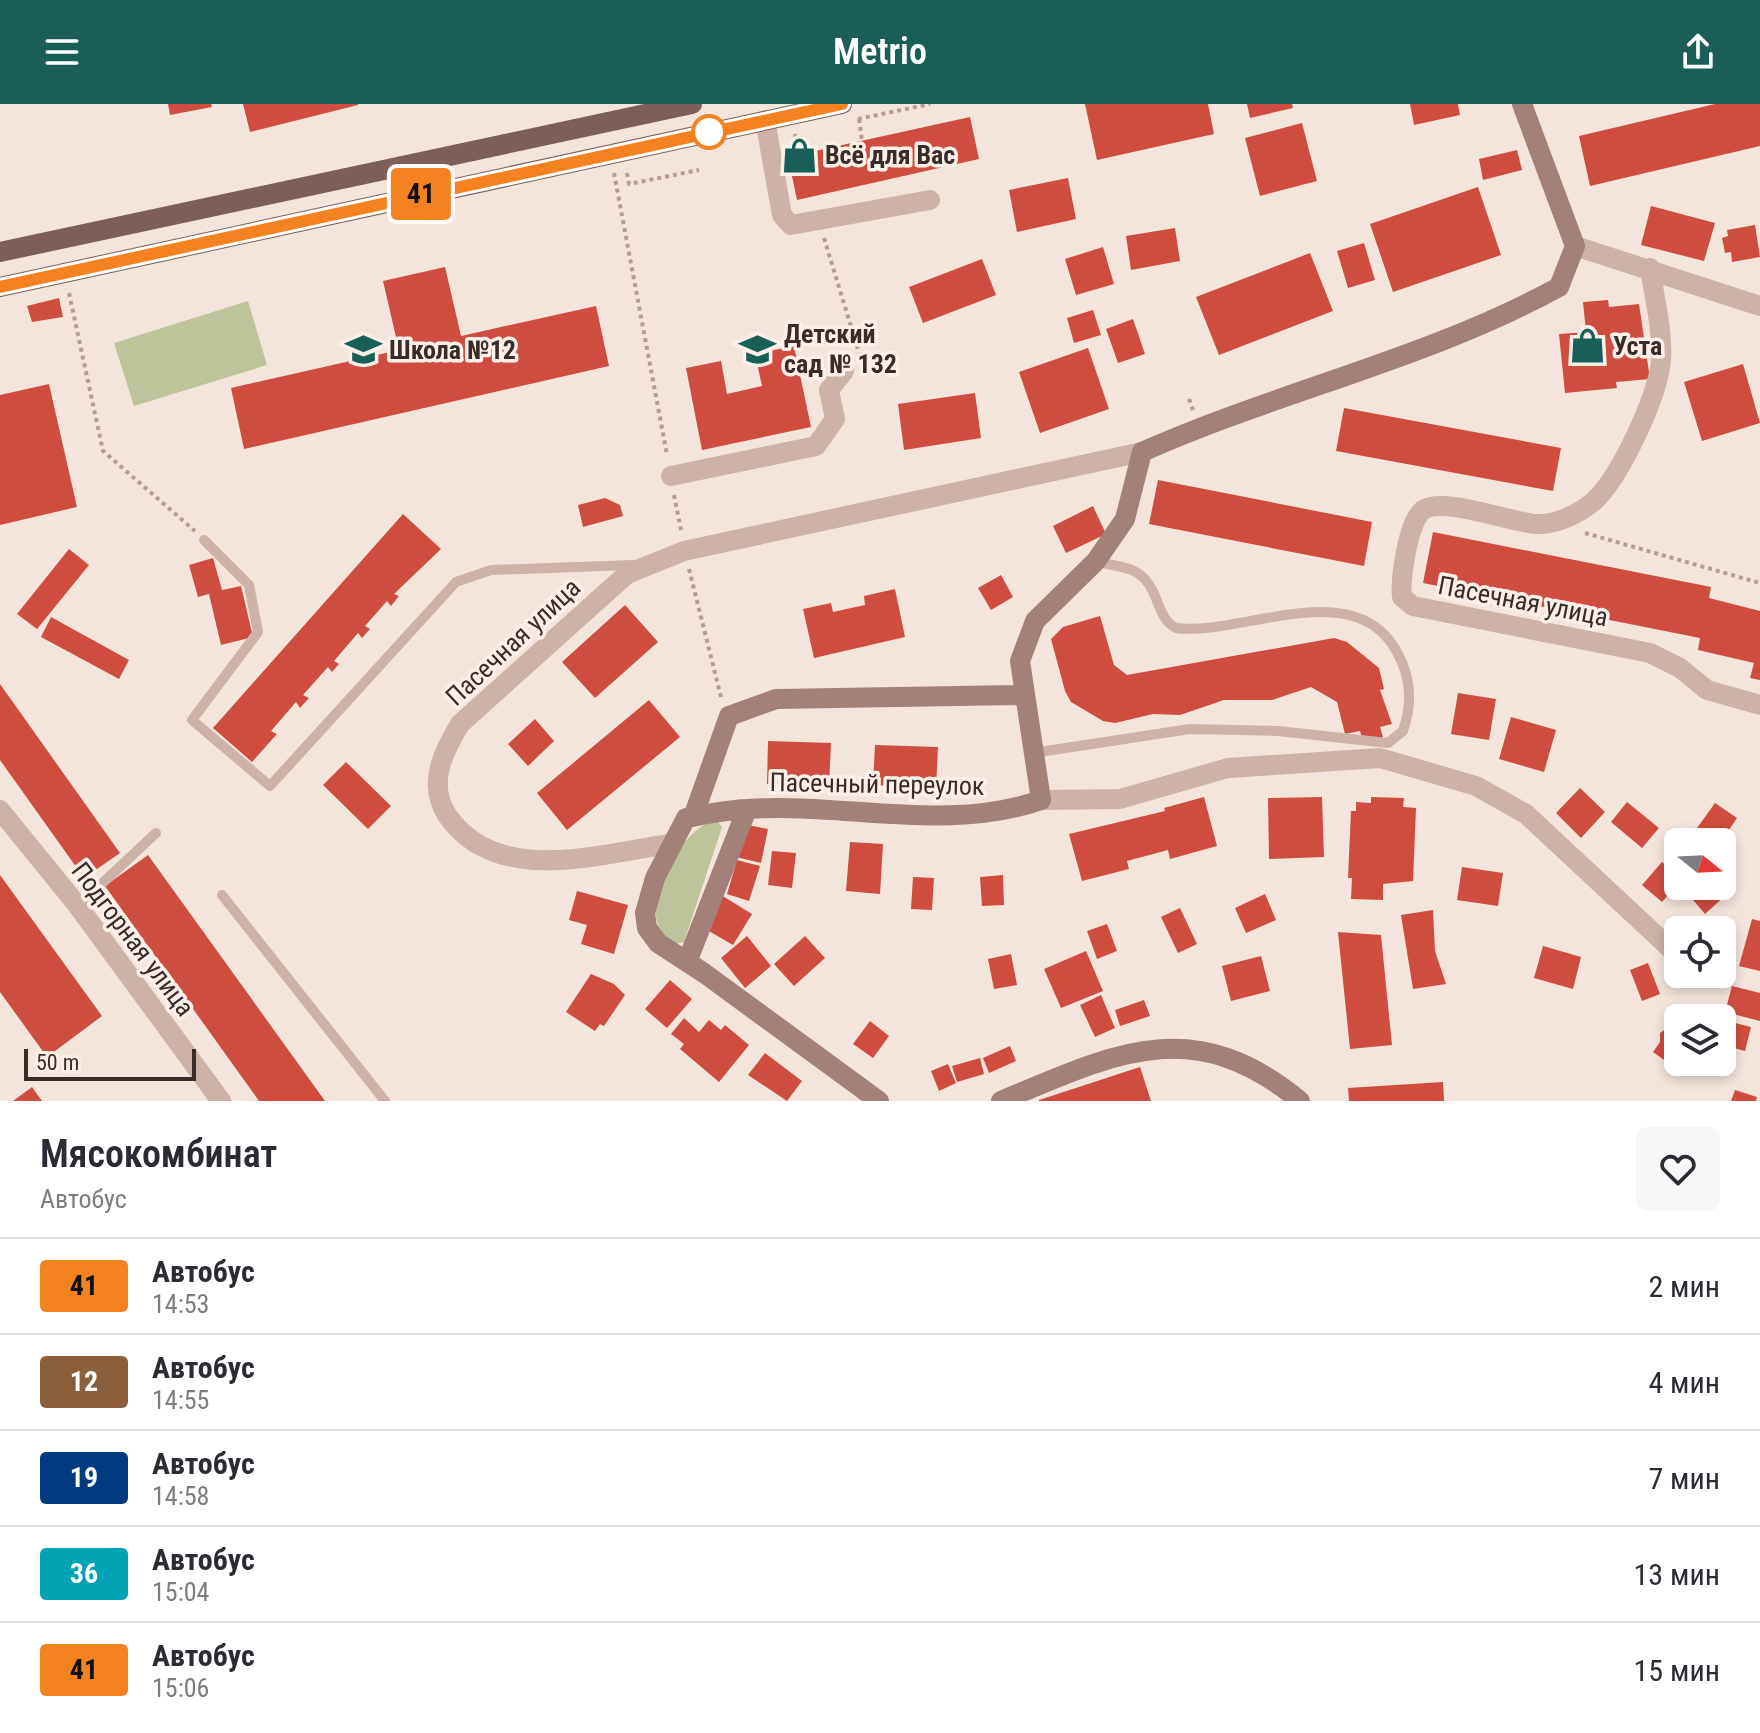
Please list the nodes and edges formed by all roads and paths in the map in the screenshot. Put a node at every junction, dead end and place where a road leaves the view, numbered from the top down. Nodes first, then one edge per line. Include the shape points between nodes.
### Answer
1 (692, 104) edge
2 (842, 104) edge
3 (1522, 104) edge
4 (859, 119) dead end
5 (765, 120) junction
6 (795, 132) dead end
7 (862, 141) dead end
8 (799, 155) dead end
9 (626, 167) dead end
10 (613, 170) dead end
11 (699, 170) dead end
12 (930, 200) dead end
13 (819, 220) junction
14 (1575, 246) junction
15 (0, 252) edge
16 (1650, 268) junction
17 (0, 287) edge
18 (68, 287) dead end
19 (1760, 306) edge
20 (853, 368) joint
21 (1142, 452) junction
22 (671, 476) junction
23 (1554, 524) junction
24 (204, 540) joint
25 (684, 551) junction
26 (1096, 561) junction
27 (642, 565) junction
28 (1760, 583) edge
29 (1025, 695) junction
30 (723, 703) dead end
31 (1760, 705) edge
32 (1033, 753) dead end
33 (1041, 800) junction
34 (747, 809) junction
35 (0, 810) edge
36 (693, 817) junction
37 (156, 833) dead end
38 (670, 844) junction
39 (222, 895) dead end
40 (78, 906) junction
41 (1664, 943) edge
42 (687, 962) junction
43 (221, 1101) edge
44 (385, 1101) edge
45 (879, 1101) edge
46 (1001, 1101) edge
47 (1300, 1101) edge

1 - 15 main road
2 - 5 main road
3 - 14 street
4 - 7 path
5 - 13 street via 782,215 791,225
5 - 17 main road
6 - 8 path
9 - 11 path via 629,184
10 - 22 path
12 - 13 street
13 - 20 path
14 - 16 street
14 - 21 street, Пасечная улица via 1559,287 1524,306 1401,358 1201,426
16 - 19 street
16 - 23 street via 1661,359 1653,396 1609,484 1591,503
18 - 24 path via 103,451
20 - 22 street via 829,390 835,419 816,446
21 - 25 street, Пасечная улица
21 - 26 street via 1125,519
22 - 25 path
23 - 28 path
23 - 31 street, Пасечная улица via 1535,525 1440,505 1424,510 1412,525 1402,597 1413,606 1650,653 1707,690
24 - 27 lane via 249,585 258,632 192,720 270,786 456,582 491,570
25 - 27 street, Пасечная улица
25 - 30 path
26 - 29 street via 1035,621 1020,661
26 - 32 lane via 1133,570 1147,581 1166,621 1176,628 1317,610 1382,632 1405,666 1406,723 1397,739 1388,743 1278,731 1190,729
27 - 38 street, Пасечная улица via 460,724 443,753 437,778 440,805 455,826 481,847 503,855 564,859
29 - 33 street
29 - 36 street via 776,699 729,716
33 - 34 street, Пасечный переулок via 970,815
33 - 41 street, Пасечный переулок via 1120,799 1228,768 1380,758 1476,786 1526,814
34 - 36 street
34 - 42 street, Пасечный переулок
35 - 40 street, Подгорная улица
36 - 38 street via 686,818
37 - 40 lane
38 - 42 street via 645,913 647,928 658,943
39 - 44 lane
40 - 43 street, Подгорная улица
42 - 45 street
46 - 47 street via 1104,1057 1172,1047 1231,1060

